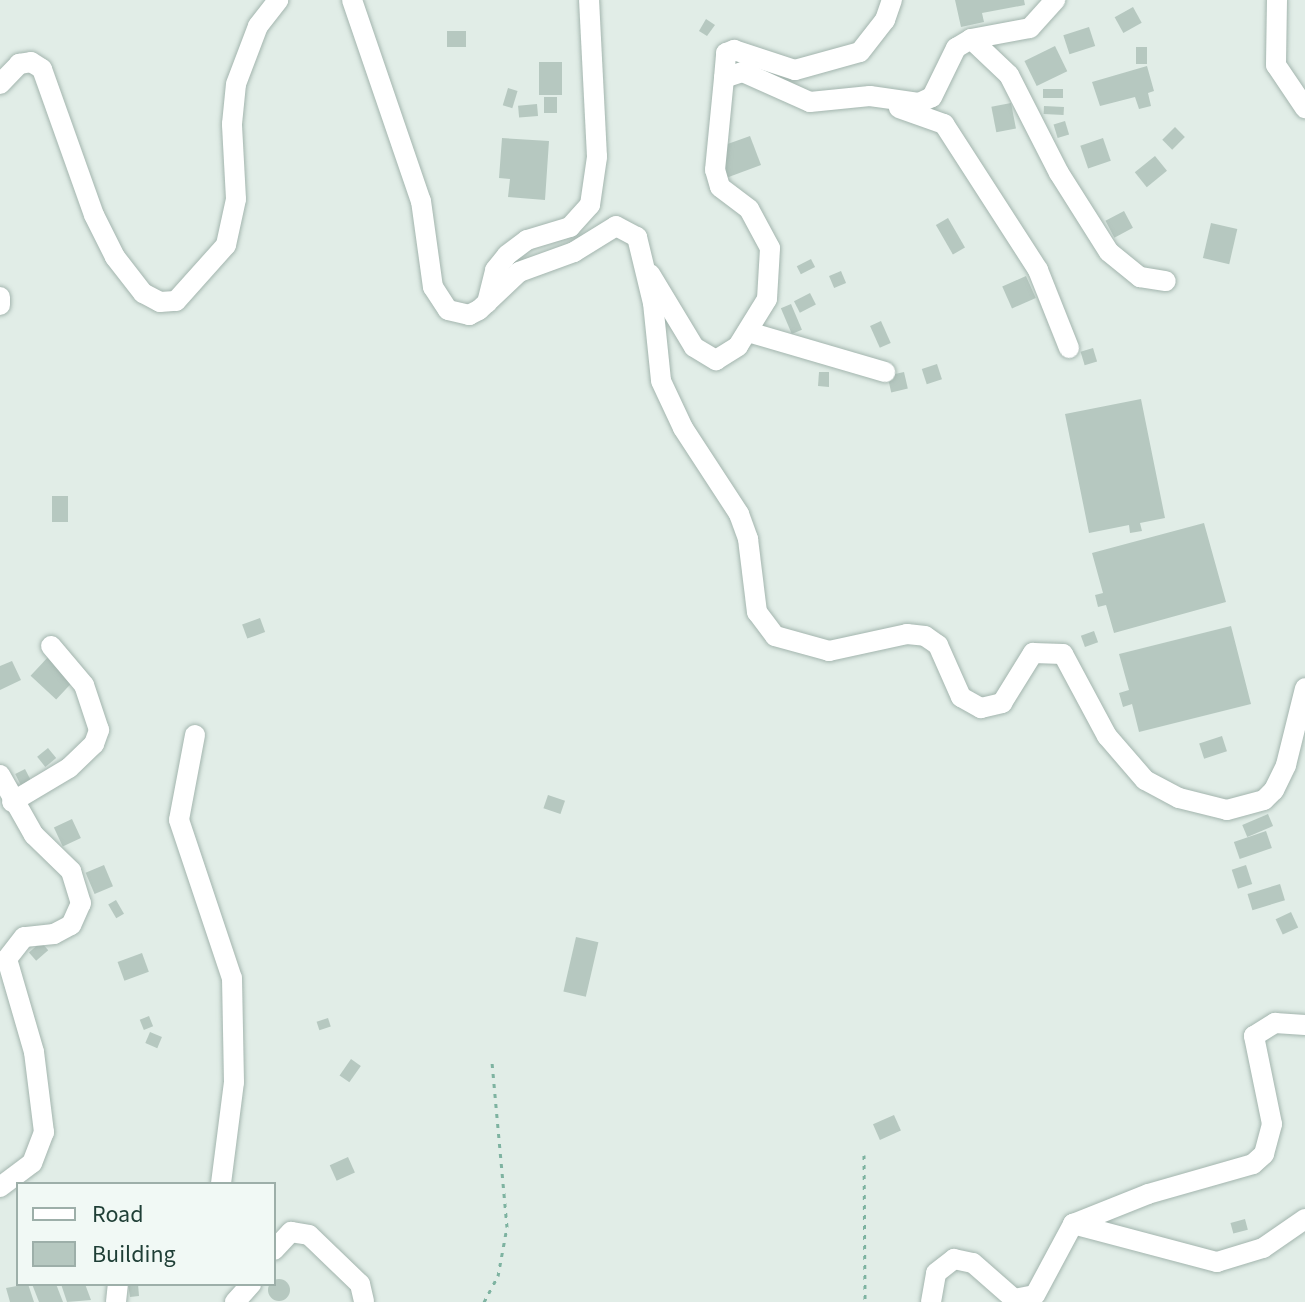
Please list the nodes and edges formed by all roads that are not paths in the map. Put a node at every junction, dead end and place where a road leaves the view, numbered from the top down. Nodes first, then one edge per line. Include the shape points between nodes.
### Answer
1 (278, 0) edge
2 (352, 0) edge
3 (589, 0) edge
4 (892, 0) edge
5 (1055, 0) edge
6 (1277, 0) edge
7 (971, 39) junction
8 (724, 78) junction
9 (0, 84) edge
10 (889, 101) junction
11 (1305, 108) edge
12 (647, 271) junction
13 (1166, 281) dead end
14 (0, 297) edge
15 (487, 303) junction
16 (0, 305) edge
17 (748, 332) junction
18 (1069, 348) dead end
19 (885, 372) dead end
20 (51, 646) dead end
21 (1305, 688) edge
22 (195, 735) dead end
23 (0, 775) edge
24 (12, 802) junction
25 (1305, 1025) edge
26 (221, 1182) edge
27 (0, 1187) edge
28 (1305, 1219) edge
29 (1073, 1224) junction
30 (276, 1248) edge
31 (249, 1286) edge
32 (235, 1302) edge
33 (364, 1302) edge
34 (931, 1302) edge

1 - 9 street via 258,26 236,84 236,199 226,245 176,301 160,302 143,293 115,257 89,202 42,69 31,62 19,64
2 - 15 street via 421,201 433,287 448,310 458,314 469,315
3 - 15 street via 597,157 590,205 570,227 527,240 507,255 495,270
4 - 8 street via 885,20 860,52 795,70 734,50 722,64
5 - 7 street via 1030,28
6 - 11 street via 1276,65
7 - 10 street via 949,58 932,97 910,104
7 - 13 street via 1009,75 1059,173 1109,252 1140,277
8 - 10 street via 743,72 810,102 870,96
8 - 17 street via 715,170 720,187 749,209 770,248 767,299
10 - 18 street via 944,124 1038,270
12 - 15 street via 637,237 625,226 616,226 574,252 531,265
12 - 17 street via 694,347 705,356 716,360 730,354
12 - 21 street via 661,381 683,428 739,514 748,539 757,612 775,636 829,651 907,634 925,636 938,645 961,697 981,708 1002,703 1033,653 1063,654 1107,736 1136,772 1179,798 1227,810 1264,800 1274,790 1286,765
14 - 16 street
17 - 19 street
20 - 24 street via 84,685 99,724 98,737 69,768
22 - 26 street via 179,820 232,978 234,1082
23 - 24 street
24 - 27 street via 44,849 71,871 81,903 71,925 54,934 24,937 7,959 34,1052 44,1132 32,1163
25 - 29 street via 1275,1023 1254,1036 1272,1124 1264,1154 1253,1164 1148,1194
28 - 29 street via 1263,1248 1217,1262
29 - 34 street via 1035,1295 1014,1299 973,1263 954,1259 936,1273
30 - 33 street via 291,1232 309,1235 360,1284
31 - 32 street

